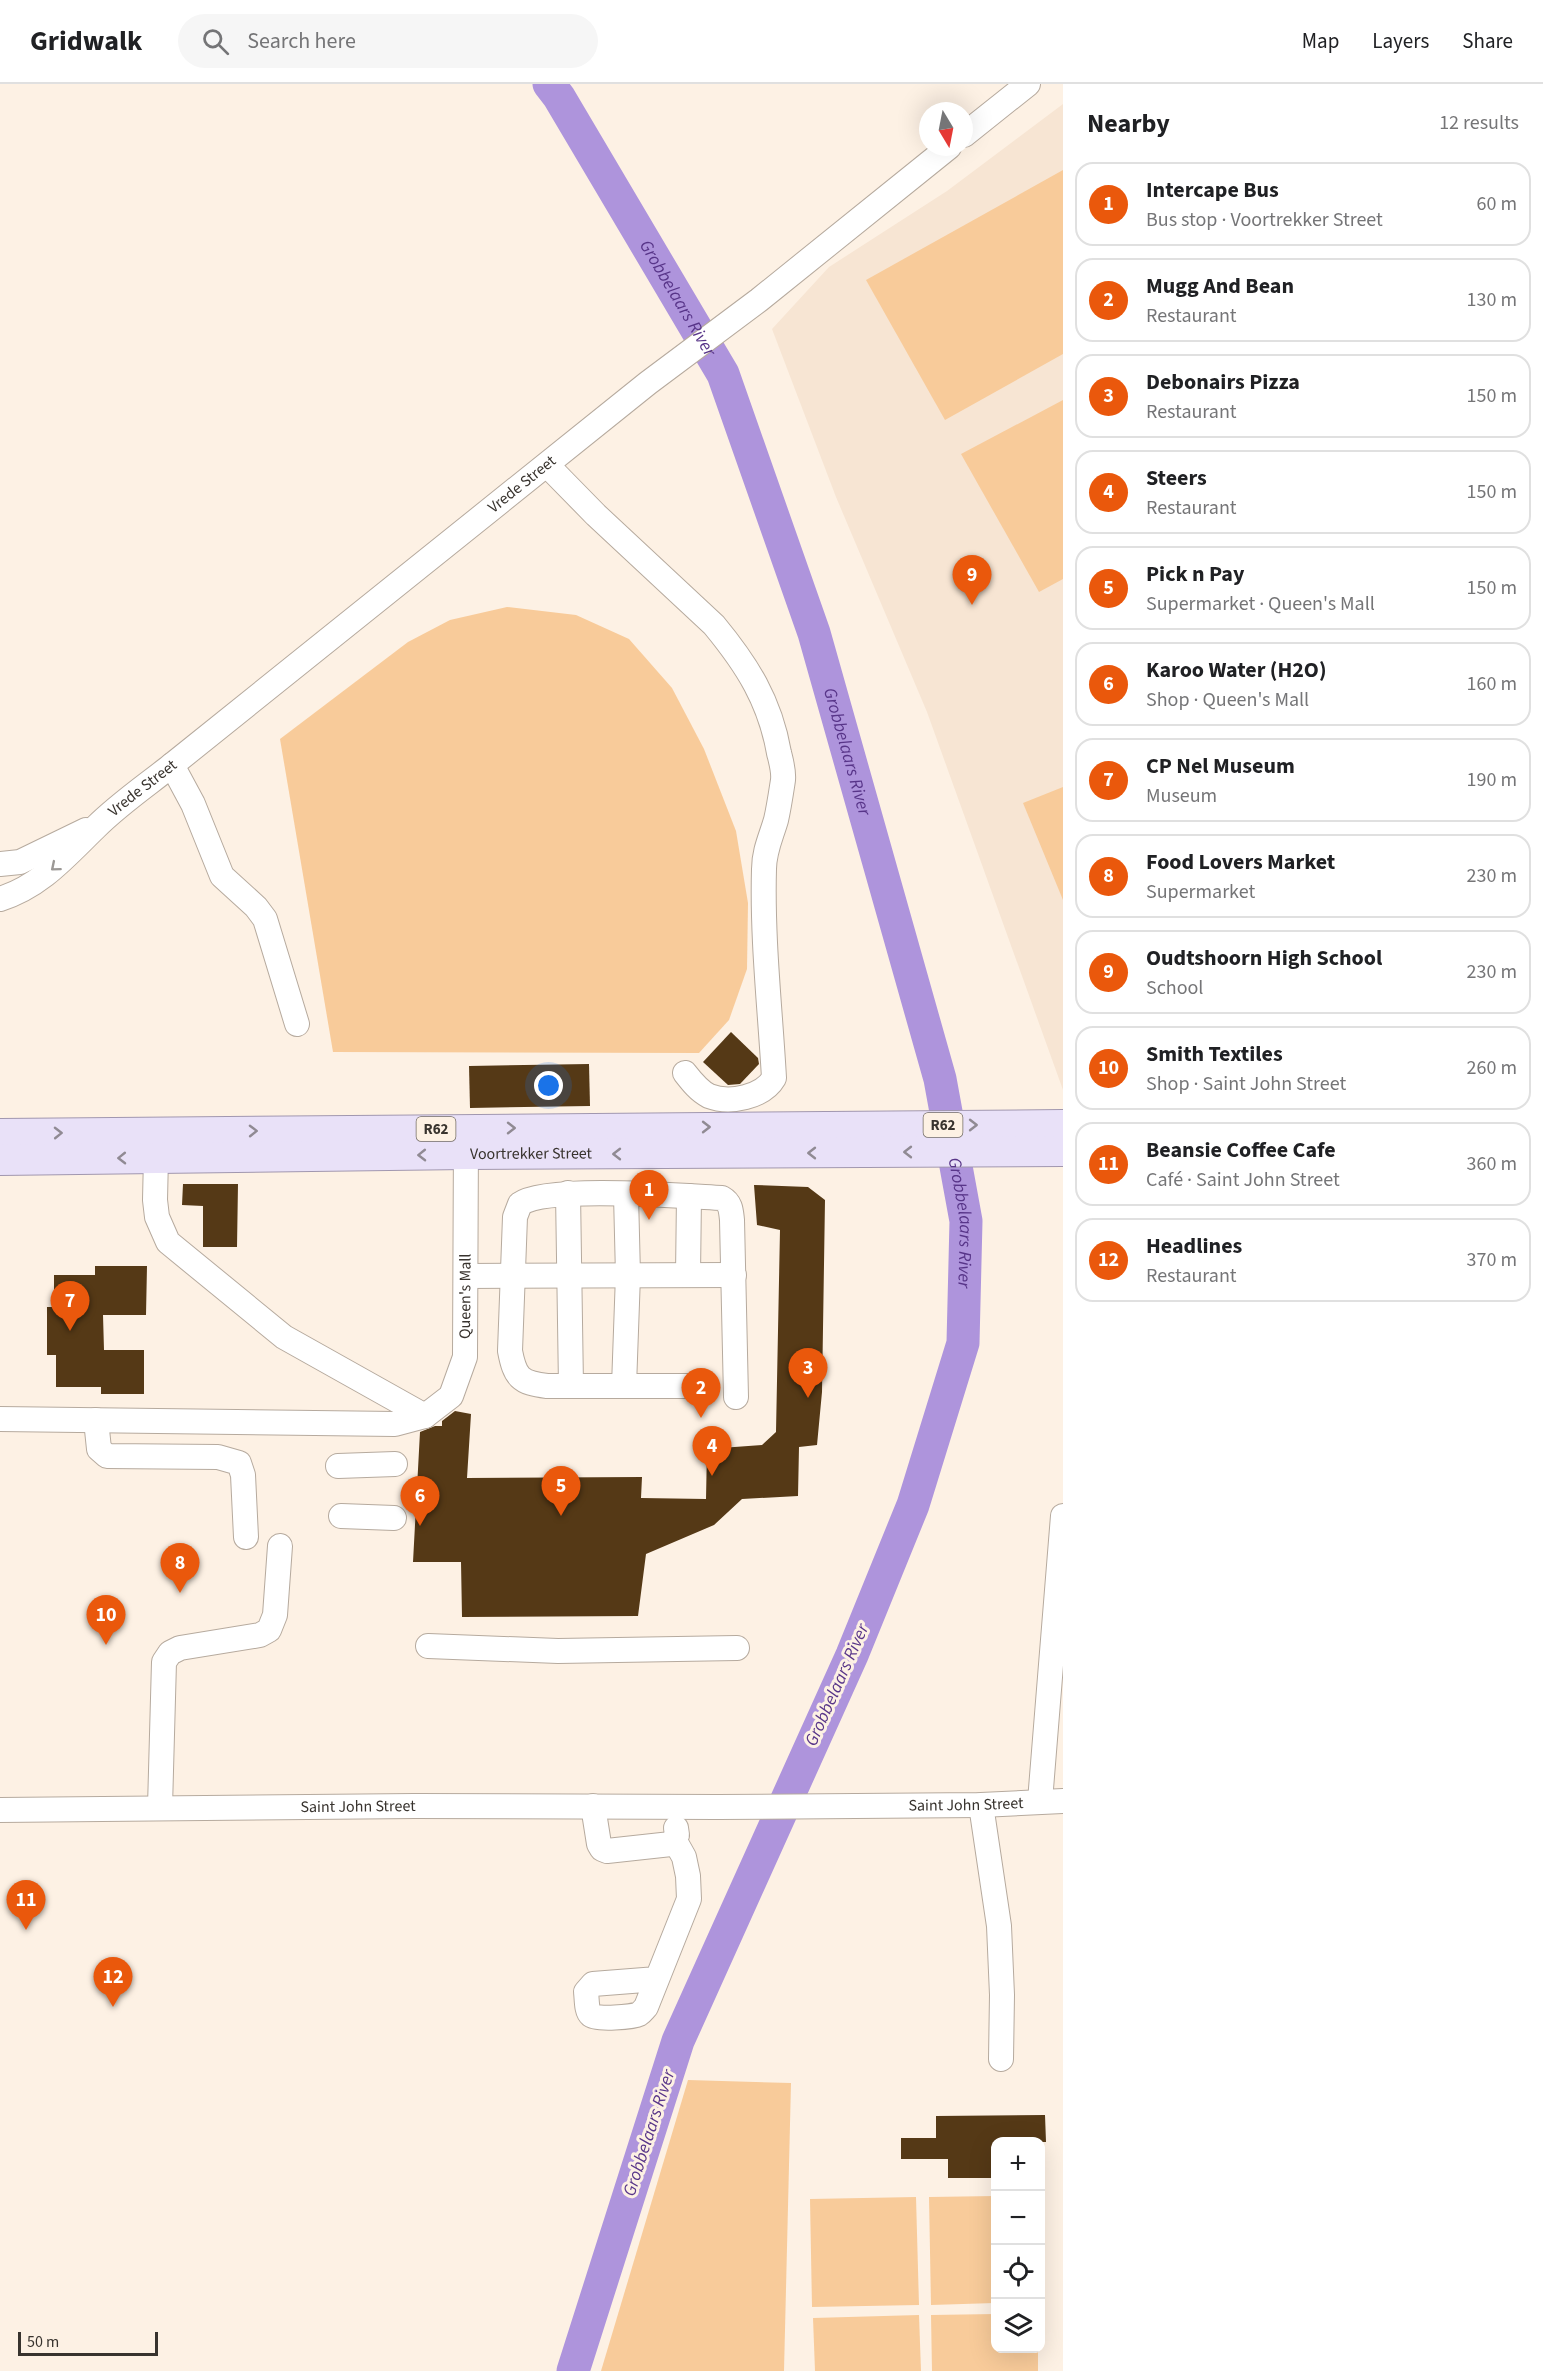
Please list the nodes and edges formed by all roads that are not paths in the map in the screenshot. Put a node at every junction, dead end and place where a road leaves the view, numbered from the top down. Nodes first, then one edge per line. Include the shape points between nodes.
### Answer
1 (1028, 84) edge
2 (973, 128) edge
3 (938, 156) edge
4 (547, 465) junction
5 (172, 765) junction
6 (97, 826) junction
7 (0, 864) edge
8 (0, 898) edge
9 (297, 1024) dead end
10 (685, 1073) dead end
11 (1063, 1125) edge
12 (0, 1134) edge
13 (1011, 1138) junction
14 (466, 1142) junction
15 (1063, 1151) edge
16 (156, 1157) junction
17 (0, 1160) edge
18 (568, 1193) junction
19 (626, 1195) junction
20 (689, 1196) junction
21 (569, 1275) junction
22 (628, 1275) junction
23 (688, 1275) junction
24 (734, 1275) junction
25 (466, 1276) junction
26 (513, 1276) junction
27 (571, 1386) junction
28 (624, 1386) junction
29 (690, 1386) dead end
30 (736, 1396) dead end
31 (425, 1416) junction
32 (0, 1419) edge
33 (96, 1420) junction
34 (395, 1464) dead end
35 (338, 1466) dead end
36 (341, 1516) dead end
37 (1063, 1516) edge
38 (394, 1518) dead end
39 (246, 1537) dead end
40 (280, 1546) dead end
41 (428, 1646) dead end
42 (737, 1648) dead end
43 (1051, 1801) edge
44 (981, 1805) junction
45 (593, 1806) junction
46 (160, 1807) junction
47 (675, 1807) junction
48 (0, 1810) edge
49 (675, 1841) junction
50 (657, 1980) dead end
51 (1000, 2059) dead end

1 - 2 street
3 - 4 street, Vrede Street
4 - 5 street, Vrede Street
4 - 10 street via 714,625 746,665 764,700 778,745 783,776 764,867 774,1078 758,1093 724,1098 697,1088
5 - 6 street, Vrede Street
5 - 9 street via 193,804 222,876 265,919
6 - 7 street, Vrede Street via 20,862
6 -> 8 street, Vrede Street via 42,878 18,893
11 - 13 main road, Voortrekker Street / R62
12 -> 14 main road, Voortrekker Street / R62
13 - 14 main road, Voortrekker Street / R62
13 - 15 main road, Voortrekker Street / R62
14 -> 16 main road, Voortrekker Street / R62
14 - 25 street, Queen's Mall
16 -> 17 main road, Voortrekker Street / R62
16 - 31 street via 155,1200 161,1230 168,1242 284,1338
18 - 19 street
18 - 21 street
18 - 26 street via 535,1197 520,1204 515,1217
19 - 20 street
19 - 22 street
20 - 23 street
20 - 24 street via 727,1200 731,1208
21 - 22 street
21 - 26 street
21 - 27 street
22 - 23 street
22 - 28 street
23 - 24 street
24 - 30 street
25 - 26 street
25 - 31 street, Queen's Mall via 465,1357 461,1375 451,1396
26 - 27 street via 513,1369 530,1384
27 - 28 street
28 - 29 street
31 - 33 street, Queen's Mall via 395,1424
32 - 33 street, Queen's Mall
33 - 39 street via 99,1449 107,1456 218,1457 239,1463
34 - 35 street
36 - 38 street
37 - 43 street
40 - 46 street via 275,1615 269,1630 260,1635 180,1648 164,1662
41 - 42 street via 558,1651
43 - 44 street, Saint John Street
44 - 47 street, Saint John Street
44 - 51 street via 999,1926
45 - 46 street, Saint John Street
45 - 47 street, Saint John Street
45 - 49 street via 602,1849 667,1846
46 - 48 street, Saint John Street
47 - 49 street
49 - 50 street via 684,1857 689,1899

